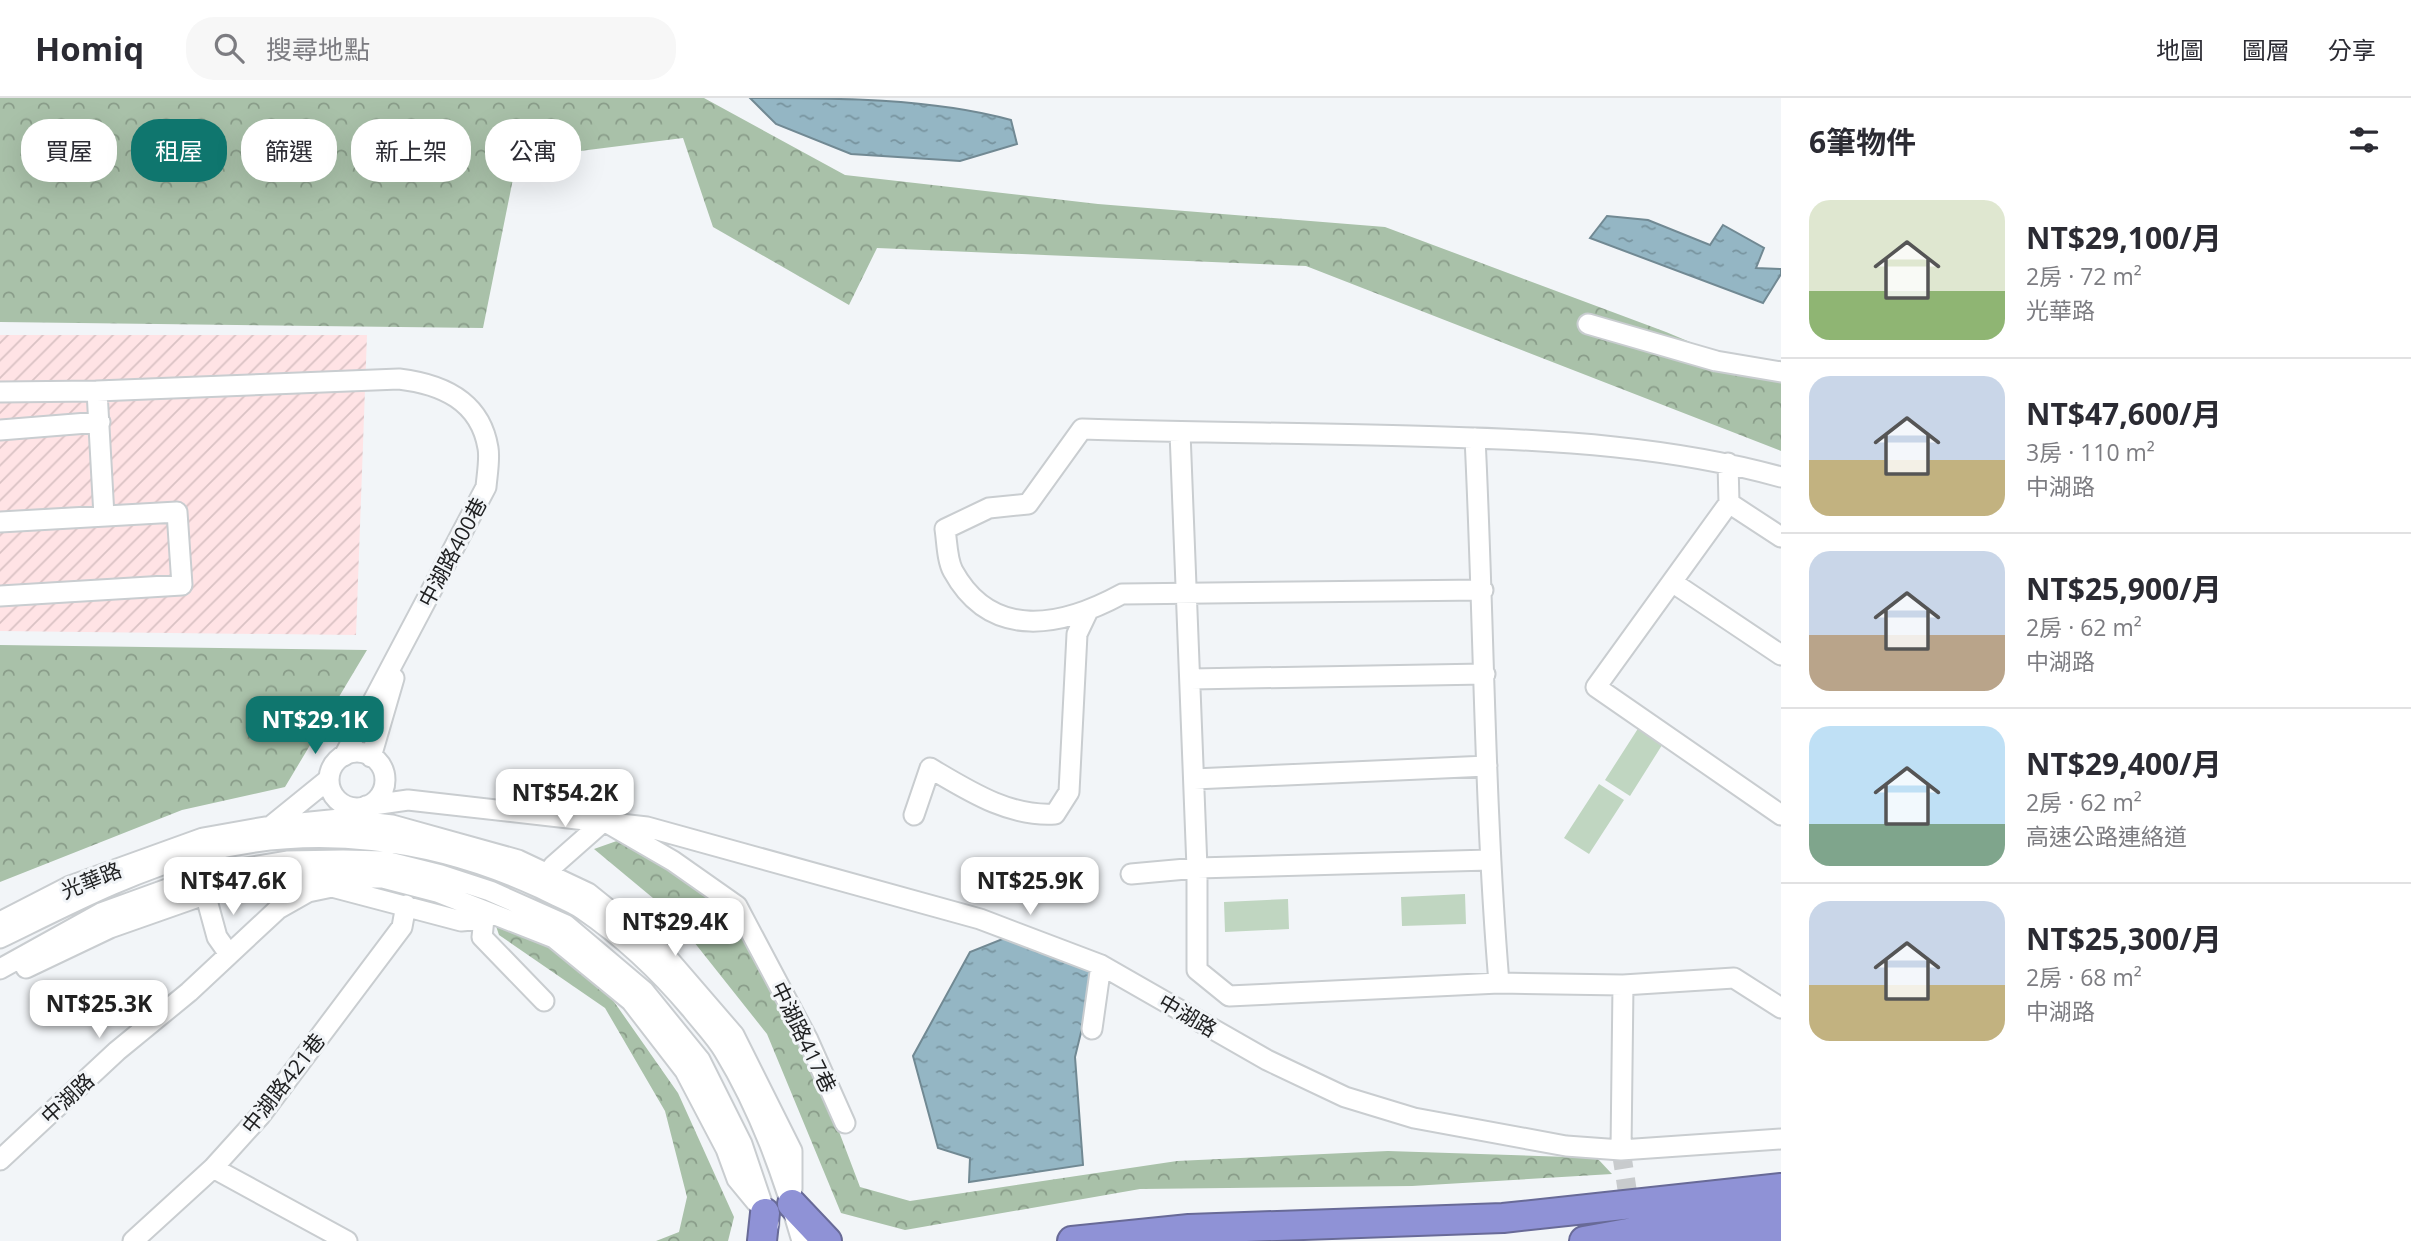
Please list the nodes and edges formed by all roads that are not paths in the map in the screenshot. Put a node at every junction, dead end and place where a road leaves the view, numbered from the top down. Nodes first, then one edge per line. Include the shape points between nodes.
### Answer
1 (1588, 324) dead end
2 (1781, 372) edge
3 (97, 391) junction
4 (0, 392) edge
5 (100, 422) junction
6 (0, 430) edge
7 (1180, 432) junction
8 (1475, 438) junction
9 (1728, 463) junction
10 (1781, 477) edge
11 (1729, 503) junction
12 (104, 516) junction
13 (0, 523) edge
14 (1781, 537) edge
15 (1672, 582) junction
16 (1483, 590) junction
17 (1188, 595) junction
18 (0, 596) edge
19 (1087, 613) junction
20 (407, 636) junction
21 (1781, 655) edge
22 (1485, 674) junction
23 (1191, 679) junction
24 (344, 756) junction
25 (376, 762) junction
26 (1487, 766) junction
27 (329, 779) junction
28 (1194, 779) junction
29 (408, 800) junction
30 (366, 806) junction
31 (914, 815) dead end
32 (1781, 815) edge
33 (340, 819) junction
34 (604, 821) junction
35 (271, 826) junction
36 (391, 833) junction
37 (1489, 860) junction
38 (553, 866) dead end
39 (1197, 868) junction
40 (384, 869) junction
41 (1131, 873) dead end
42 (205, 893) junction
43 (406, 905) junction
44 (0, 922) edge
45 (0, 938) edge
46 (229, 954) junction
47 (1101, 965) junction
48 (0, 969) edge
49 (0, 981) edge
50 (1499, 983) junction
51 (1623, 985) junction
52 (544, 1001) dead end
53 (1781, 1007) edge
54 (1092, 1029) dead end
55 (845, 1123) dead end
56 (1781, 1139) edge
57 (1621, 1150) junction
58 (0, 1160) edge
59 (213, 1168) junction
60 (1781, 1188) edge
61 (1781, 1205) edge
62 (778, 1208) junction
63 (1781, 1233) edge
64 (133, 1241) edge
65 (347, 1241) edge
66 (762, 1241) edge
67 (774, 1241) edge
68 (802, 1241) edge
69 (827, 1241) edge
70 (1072, 1241) edge
71 (1584, 1241) edge
72 (1661, 1241) edge

1 - 2 street via 1716,361
3 - 4 street, 中湖路400巷
3 - 5 street
3 - 20 street, 中湖路400巷 via 399,379 431,383 456,395 475,416 488,448 486,487
5 - 6 street
5 - 12 street
7 - 8 street
7 - 17 street
7 - 19 street via 1082,429 1028,504 989,508 945,529 952,570 981,606 1013,619 1048,622
8 - 9 street via 1606,445
8 - 16 street
9 - 10 street
9 - 11 street
11 - 14 street
11 - 15 street
12 - 13 street
12 - 18 street via 177,512 182,585
15 - 21 street
15 - 32 street via 1596,687
16 - 17 street
16 - 22 street
17 - 19 street via 1122,594
17 - 23 street
19 - 31 street via 1077,634 1069,792 1055,814 1031,816 979,796 930,768
20 - 24 street, 中湖路400巷
20 - 25 street, 中湖路400巷
22 - 23 street
22 - 26 street
23 - 28 street
24 - 25 street via 353,753
24 - 27 street
25 - 29 street
25 - 30 street via 384,776 381,794
26 - 28 street
26 - 37 street
27 - 30 street via 340,803
27 - 35 street
28 - 39 street
29 - 30 street, 中湖路
29 - 34 street, 中湖路
30 - 33 street
33 - 35 street, 光華路
33 - 36 street, 光華路
34 - 38 street
34 - 47 street, 中湖路 via 647,827 980,919
34 - 55 street, 中湖路417巷 via 737,906 808,1040
35 - 44 street, 光華路 via 203,838 70,886
36 - 45 street, 光華路 via 281,838 199,853 90,894
36 - 62 street via 510,874 582,909 662,973 723,1049 769,1138
37 - 39 street
37 - 50 street
39 - 41 street
39 - 50 street via 1197,970 1229,996
40 - 42 street via 241,881
40 - 48 street, 光華路 via 286,861 206,875 102,913
40 - 62 street via 441,874 566,925 645,991 700,1060
42 - 46 street via 217,937
42 - 49 street via 110,928
43 - 46 street, 中湖路 via 332,887 308,892 278,909
43 - 52 street, 中湖路 via 460,921 484,919 481,937
43 - 59 street, 中湖路421巷 via 402,927 394,938 260,1116
46 - 58 street, 中湖路
47 - 54 street
47 - 57 street, 中湖路 via 1267,1060 1345,1097 1492,1135
50 - 51 street
51 - 53 street via 1734,978
51 - 57 street
56 - 57 street, 中湖路
59 - 64 street, 中湖路421巷
59 - 65 street
60 - 70 highway via 1503,1218 1189,1229
61 - 71 highway
62 - 66 highway
62 - 67 street
62 - 68 street
62 - 69 highway
63 - 72 highway

